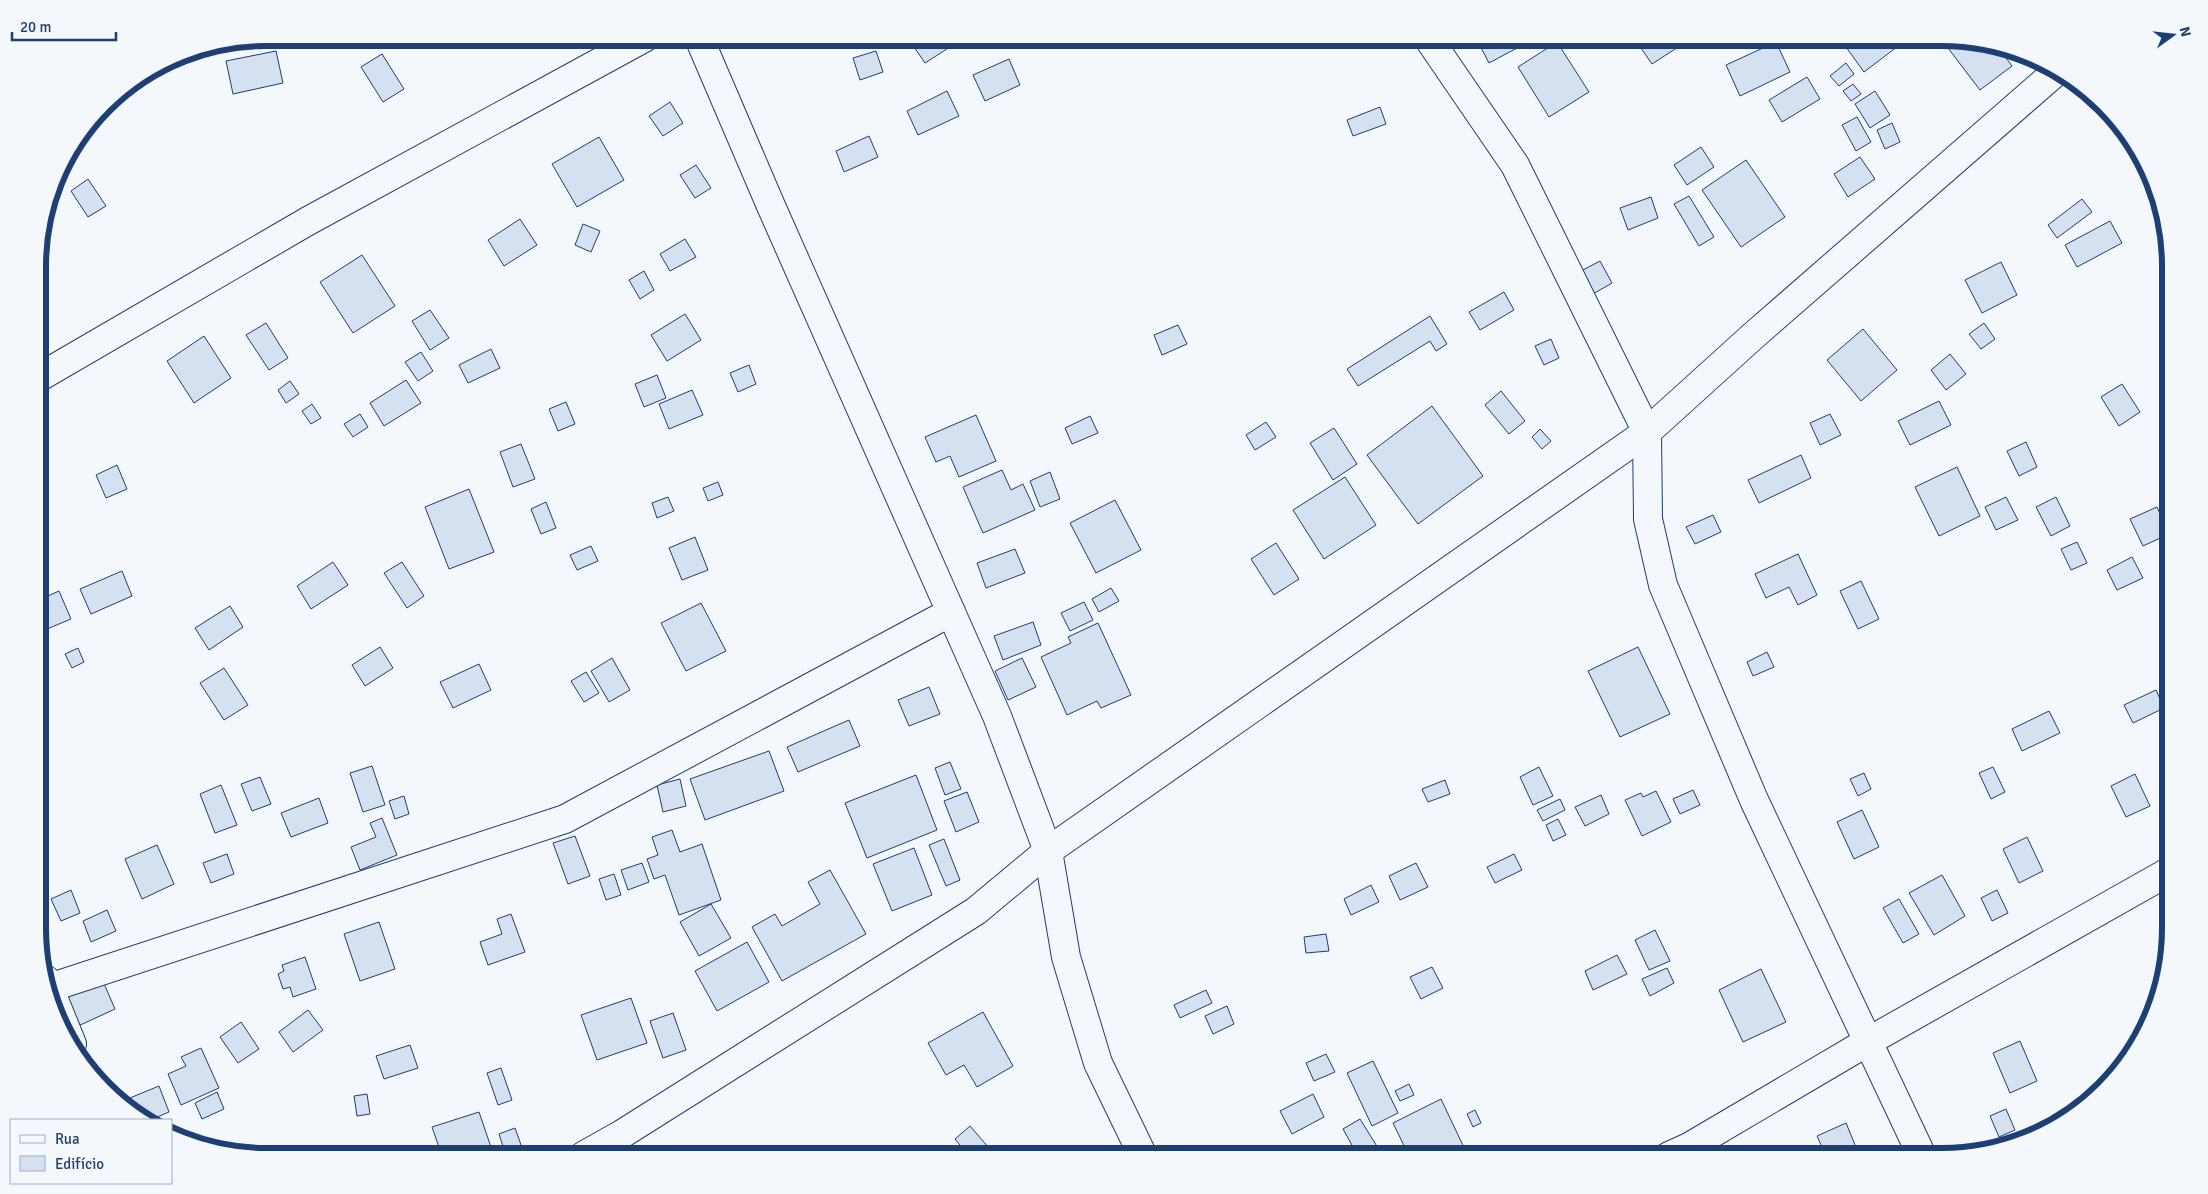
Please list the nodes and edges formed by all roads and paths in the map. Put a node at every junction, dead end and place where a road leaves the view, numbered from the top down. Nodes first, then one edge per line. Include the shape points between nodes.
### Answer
1 (629, 46) edge
2 (702, 46) edge
3 (1434, 46) edge
4 (2052, 76) edge
5 (46, 373) edge
6 (1647, 432) junction
7 (951, 612) junction
8 (1048, 851) junction
9 (2162, 876) edge
10 (53, 982) edge
11 (1869, 1041) junction
12 (597, 1148) edge
13 (1139, 1148) edge
14 (1687, 1148) edge
15 (1918, 1148) edge

1 - 5 street via 308,221
2 - 7 street
3 - 6 street via 1516,165
4 - 6 street
6 - 8 street
6 - 11 street via 1648,519 1663,585 1754,800
7 - 8 street via 997,716
7 - 10 street via 565,819
8 - 12 street via 976,911
8 - 13 street via 1066,957 1098,1063
9 - 11 street
11 - 14 street
11 - 15 street

